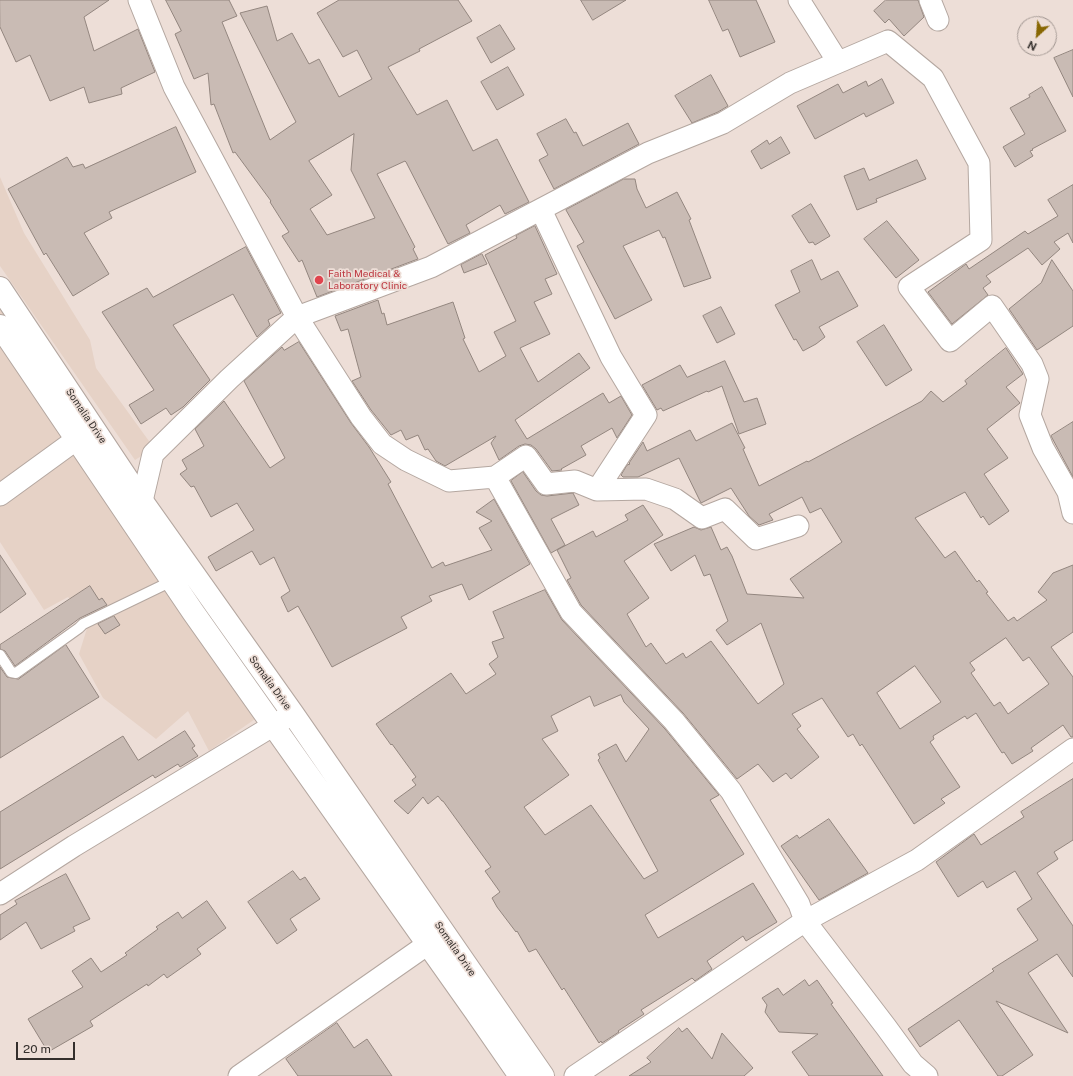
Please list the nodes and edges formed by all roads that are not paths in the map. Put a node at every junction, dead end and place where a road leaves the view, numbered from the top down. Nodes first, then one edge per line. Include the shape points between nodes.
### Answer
1 (139, 0) edge
2 (799, 0) edge
3 (930, 0) edge
4 (938, 20) dead end
5 (838, 62) junction
6 (540, 210) junction
7 (0, 288) edge
8 (297, 317) junction
9 (0, 326) edge
10 (77, 439) junction
11 (495, 477) junction
12 (597, 490) junction
13 (0, 496) edge
14 (142, 501) junction
15 (1073, 513) edge
16 (798, 526) dead end
17 (172, 581) junction
18 (0, 655) edge
19 (293, 714) junction
20 (273, 725) junction
21 (1073, 749) edge
22 (0, 894) edge
23 (805, 921) junction
24 (428, 944) junction
25 (239, 1076) edge
26 (520, 1076) edge
27 (543, 1076) edge
28 (575, 1076) edge
29 (927, 1076) edge

1 - 8 street via 174,87
2 - 5 street
3 - 4 street
5 - 6 street via 790,83 723,123 648,153
5 - 15 street via 888,40 933,78 975,157 978,163 981,240 909,287 950,342 992,306 1032,364 1038,379 1030,415 1043,448 1068,492
6 - 8 street via 431,267
6 - 12 street via 611,357 646,415
7 - 14 main road, Somalia Drive
8 - 11 street via 361,417 382,444 406,460 449,481
8 - 14 street via 153,454
9 - 10 main road, Somalia Drive
10 - 13 street
10 - 17 main road, Somalia Drive
11 - 12 street via 526,456 546,484 575,481
11 - 23 street via 571,612 674,721 731,791 799,904
12 - 16 street via 646,489 675,499 702,518 726,509 756,539
14 - 19 main road, Somalia Drive
17 - 18 lane via 83,624 16,673 11,672
17 - 20 main road, Somalia Drive
19 - 20 street
19 - 27 main road, Somalia Drive
20 - 22 street
20 - 24 main road, Somalia Drive
21 - 23 street via 917,860
23 - 28 street
23 - 29 street via 913,1064
24 - 25 street
24 - 26 main road, Somalia Drive

